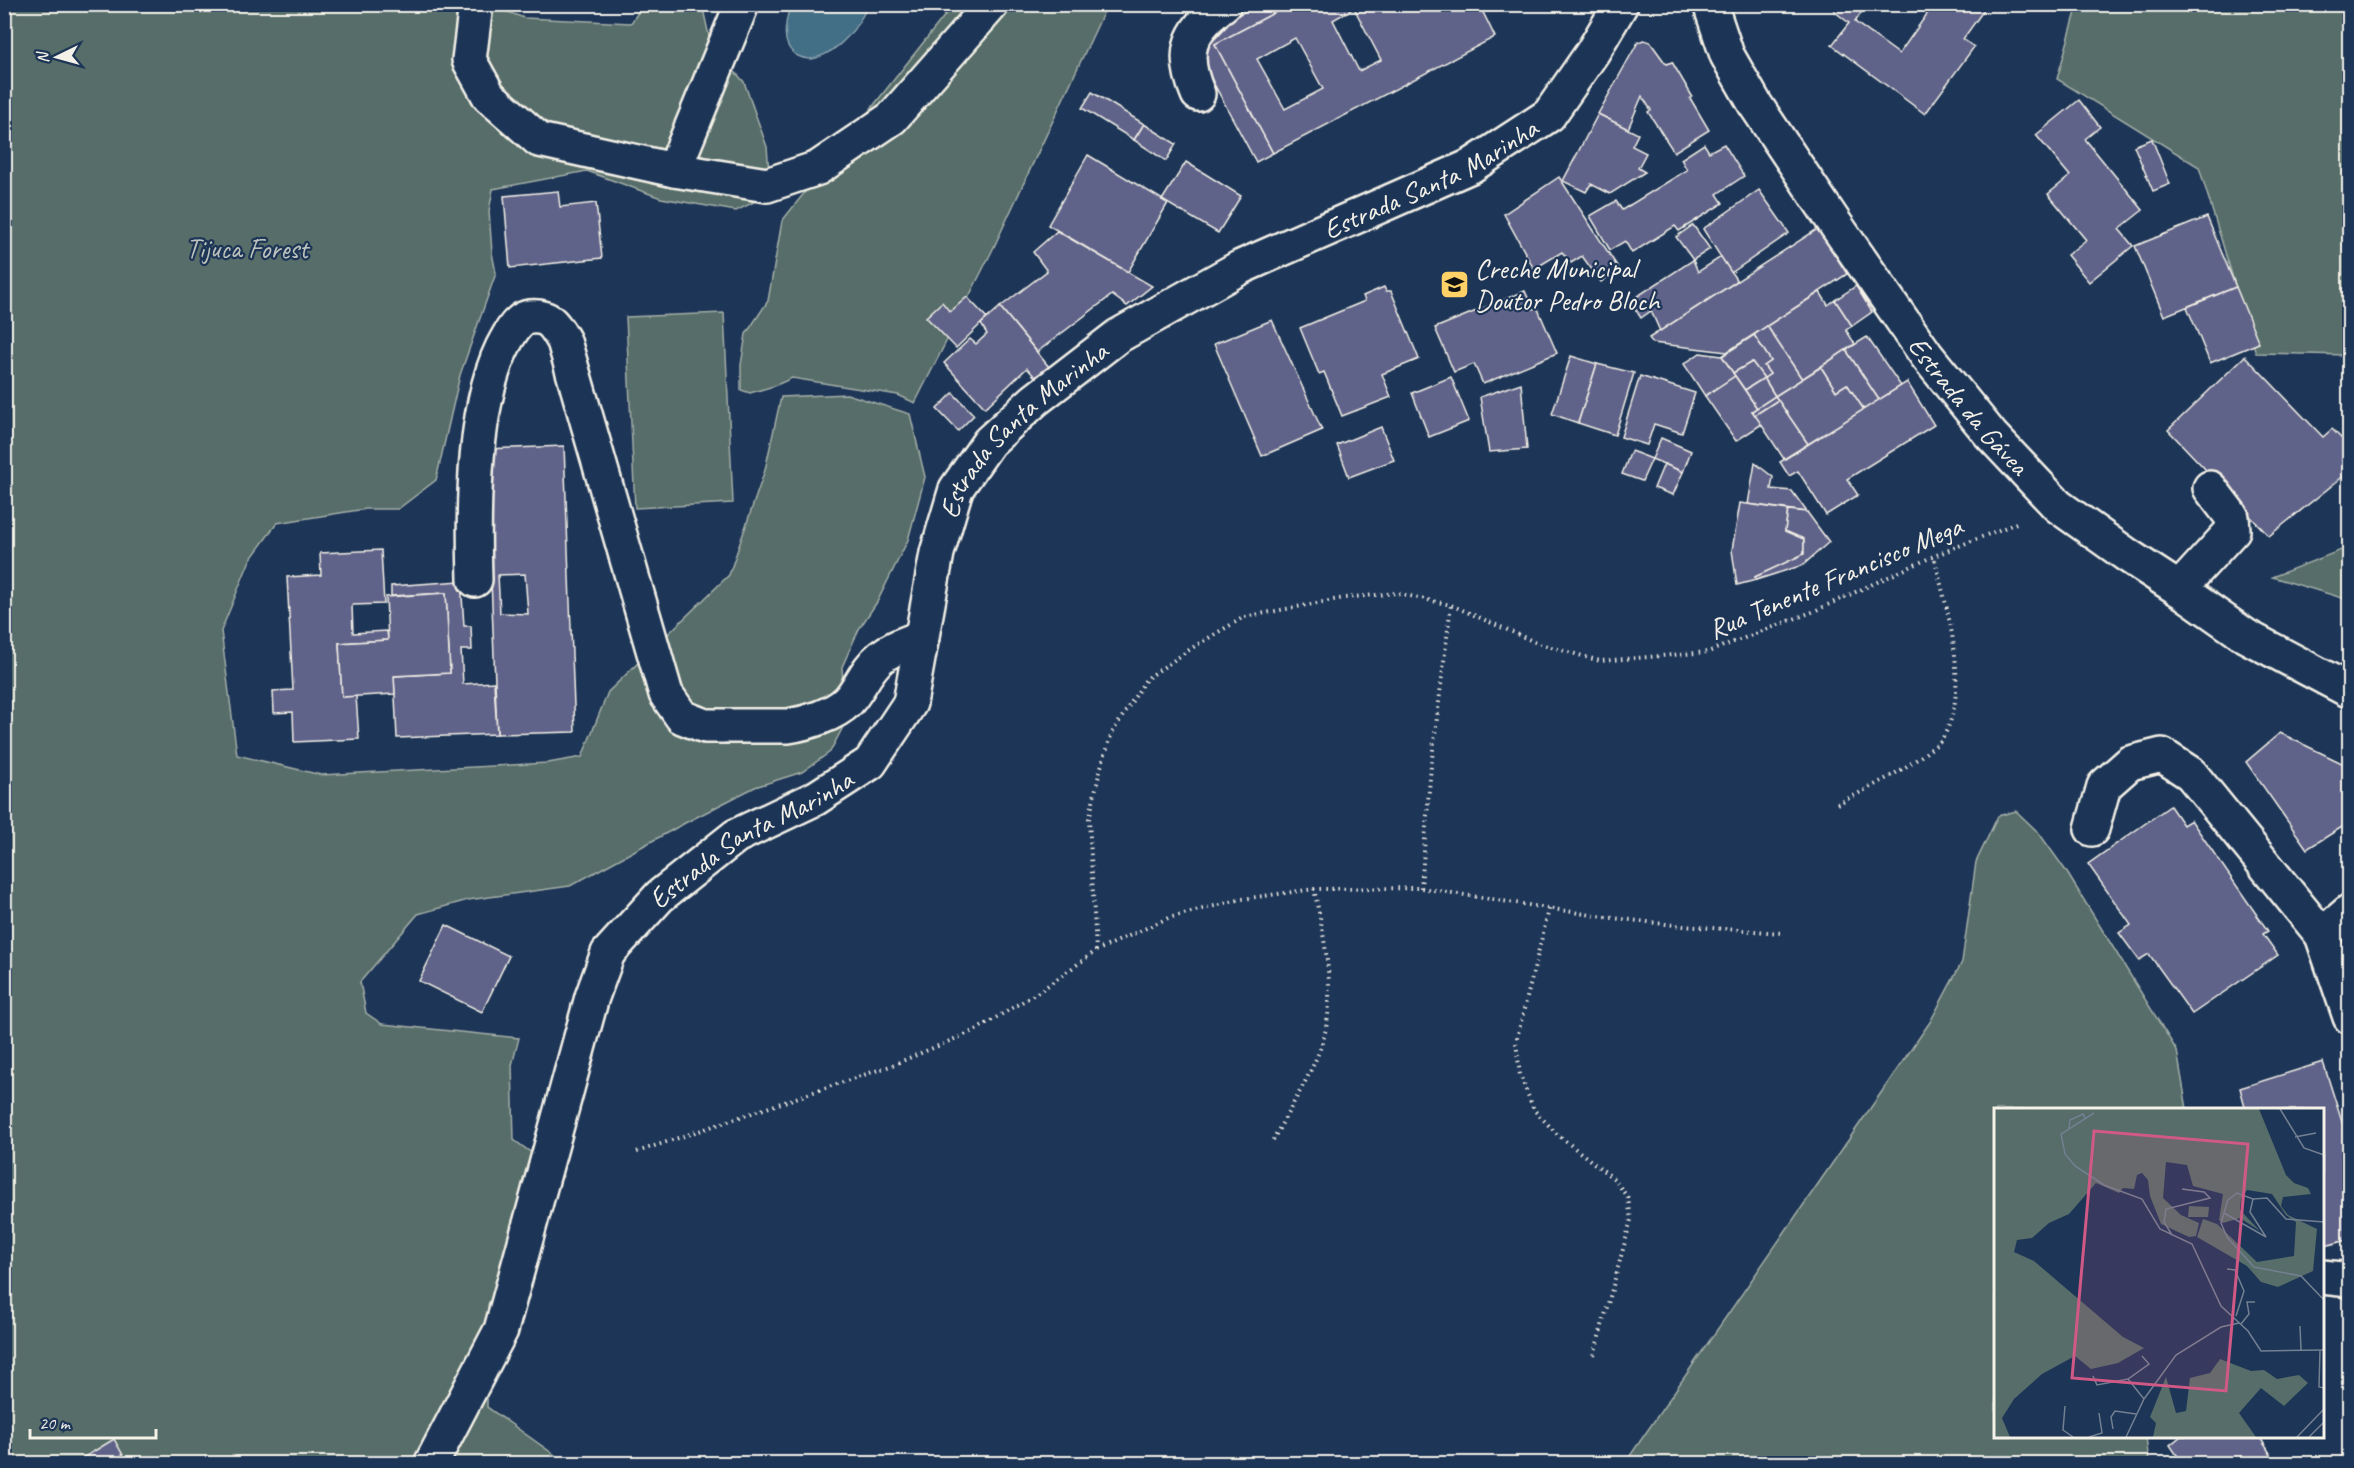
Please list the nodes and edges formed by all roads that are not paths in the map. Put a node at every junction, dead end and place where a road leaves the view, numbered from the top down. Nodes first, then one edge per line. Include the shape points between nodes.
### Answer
1 (476, 4) edge
2 (742, 4) edge
3 (992, 4) edge
4 (1224, 4) edge
5 (1621, 4) edge
6 (1710, 4) edge
7 (1198, 94) dead end
8 (674, 170) junction
9 (2210, 488) dead end
10 (475, 580) dead end
11 (2179, 589) junction
12 (922, 637) junction
13 (2349, 691) edge
14 (2092, 829) dead end
15 (2349, 911) edge
16 (2322, 934) junction
17 (2349, 1017) edge
18 (2324, 1277) edge
19 (2349, 1280) edge
20 (431, 1464) edge

1 - 8 street via 469,60 489,96 539,140
2 - 8 street
3 - 8 street via 892,118 818,168 767,185
4 - 7 street via 1204,20 1191,42 1189,63
5 - 12 street, Estrada Santa Marinha via 1593,54 1549,115 1471,165 1221,278 1118,336 1035,400 989,442 956,489 937,553
6 - 11 street, Estrada da Gávea via 1726,55 1755,104 1934,365 1991,435 2058,506
9 - 11 street via 2232,517 2233,530
10 - 12 street via 475,492 491,373 515,326 525,317 539,316 551,321 564,341 666,694 682,717 705,726 802,724 837,709 848,701 881,657
11 - 13 street, Estrada da Gávea via 2246,636
12 - 20 street, Estrada Santa Marinha via 910,703 870,762 816,798 736,836 660,896 608,953 592,998 501,1330
14 - 16 street via 2104,786 2130,763 2162,755 2191,774
15 - 16 street
16 - 17 street
18 - 19 street

